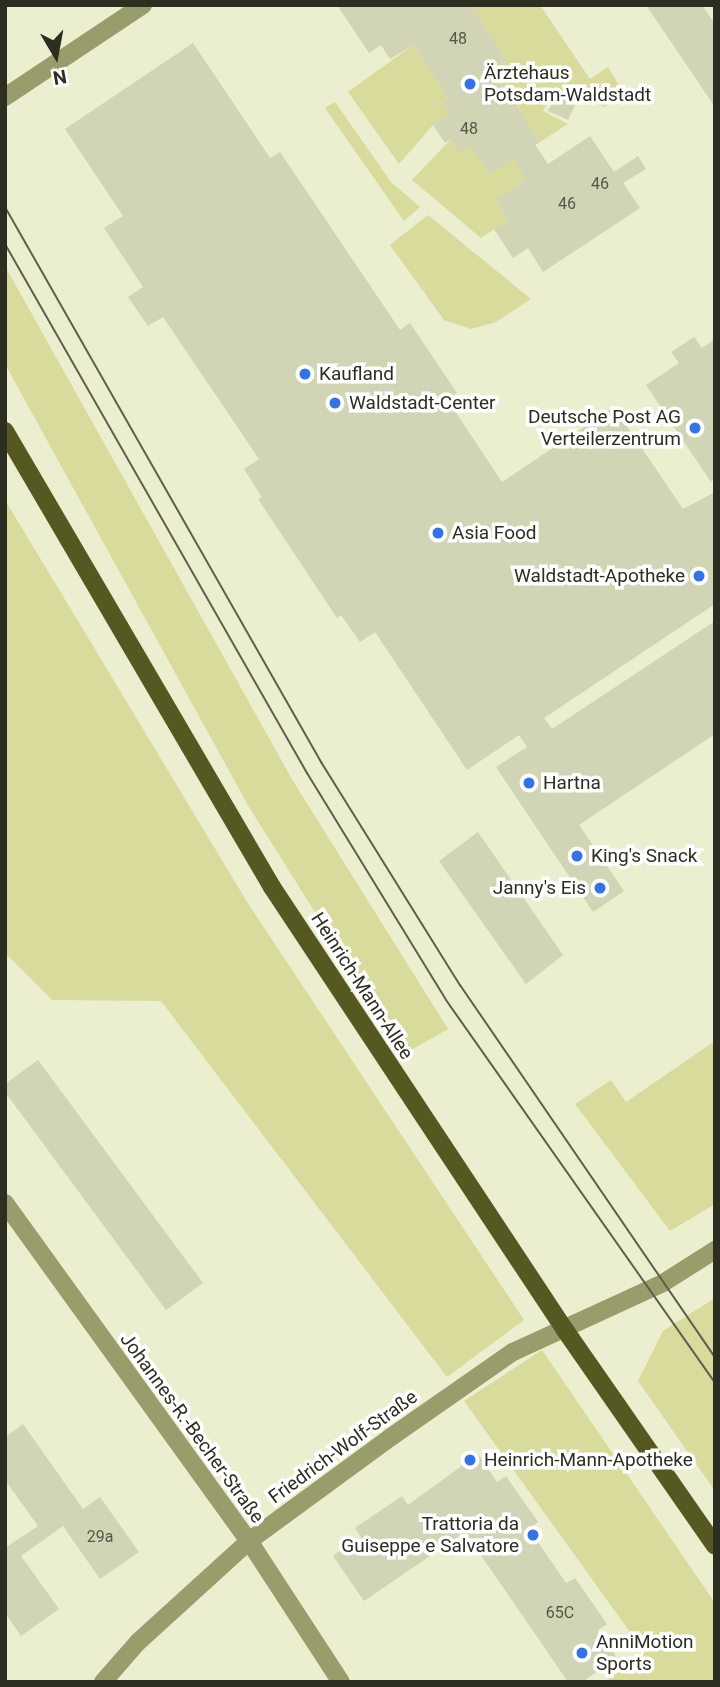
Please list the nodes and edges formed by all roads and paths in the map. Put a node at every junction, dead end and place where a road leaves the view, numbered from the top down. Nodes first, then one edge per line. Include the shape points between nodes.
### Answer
1 (143, 5) edge
2 (5, 97) edge
3 (5, 431) edge
4 (5, 1203) edge
5 (715, 1250) edge
6 (565, 1330) junction
7 (249, 1541) junction
8 (715, 1546) edge
9 (103, 1682) edge
10 (341, 1682) edge

1 - 2 street
3 - 6 main road, Heinrich-Mann-Allee via 272,887
4 - 7 street, Johannes-R.-Becher-Straße
5 - 6 street, Friedrich-Wolf-Straße via 663,1283
6 - 7 street, Friedrich-Wolf-Straße via 501,1360
6 - 8 main road, Heinrich-Mann-Allee
7 - 9 street, Friedrich-Wolf-Straße via 138,1642
7 - 10 street, Johannes-R.-Becher-Straße

